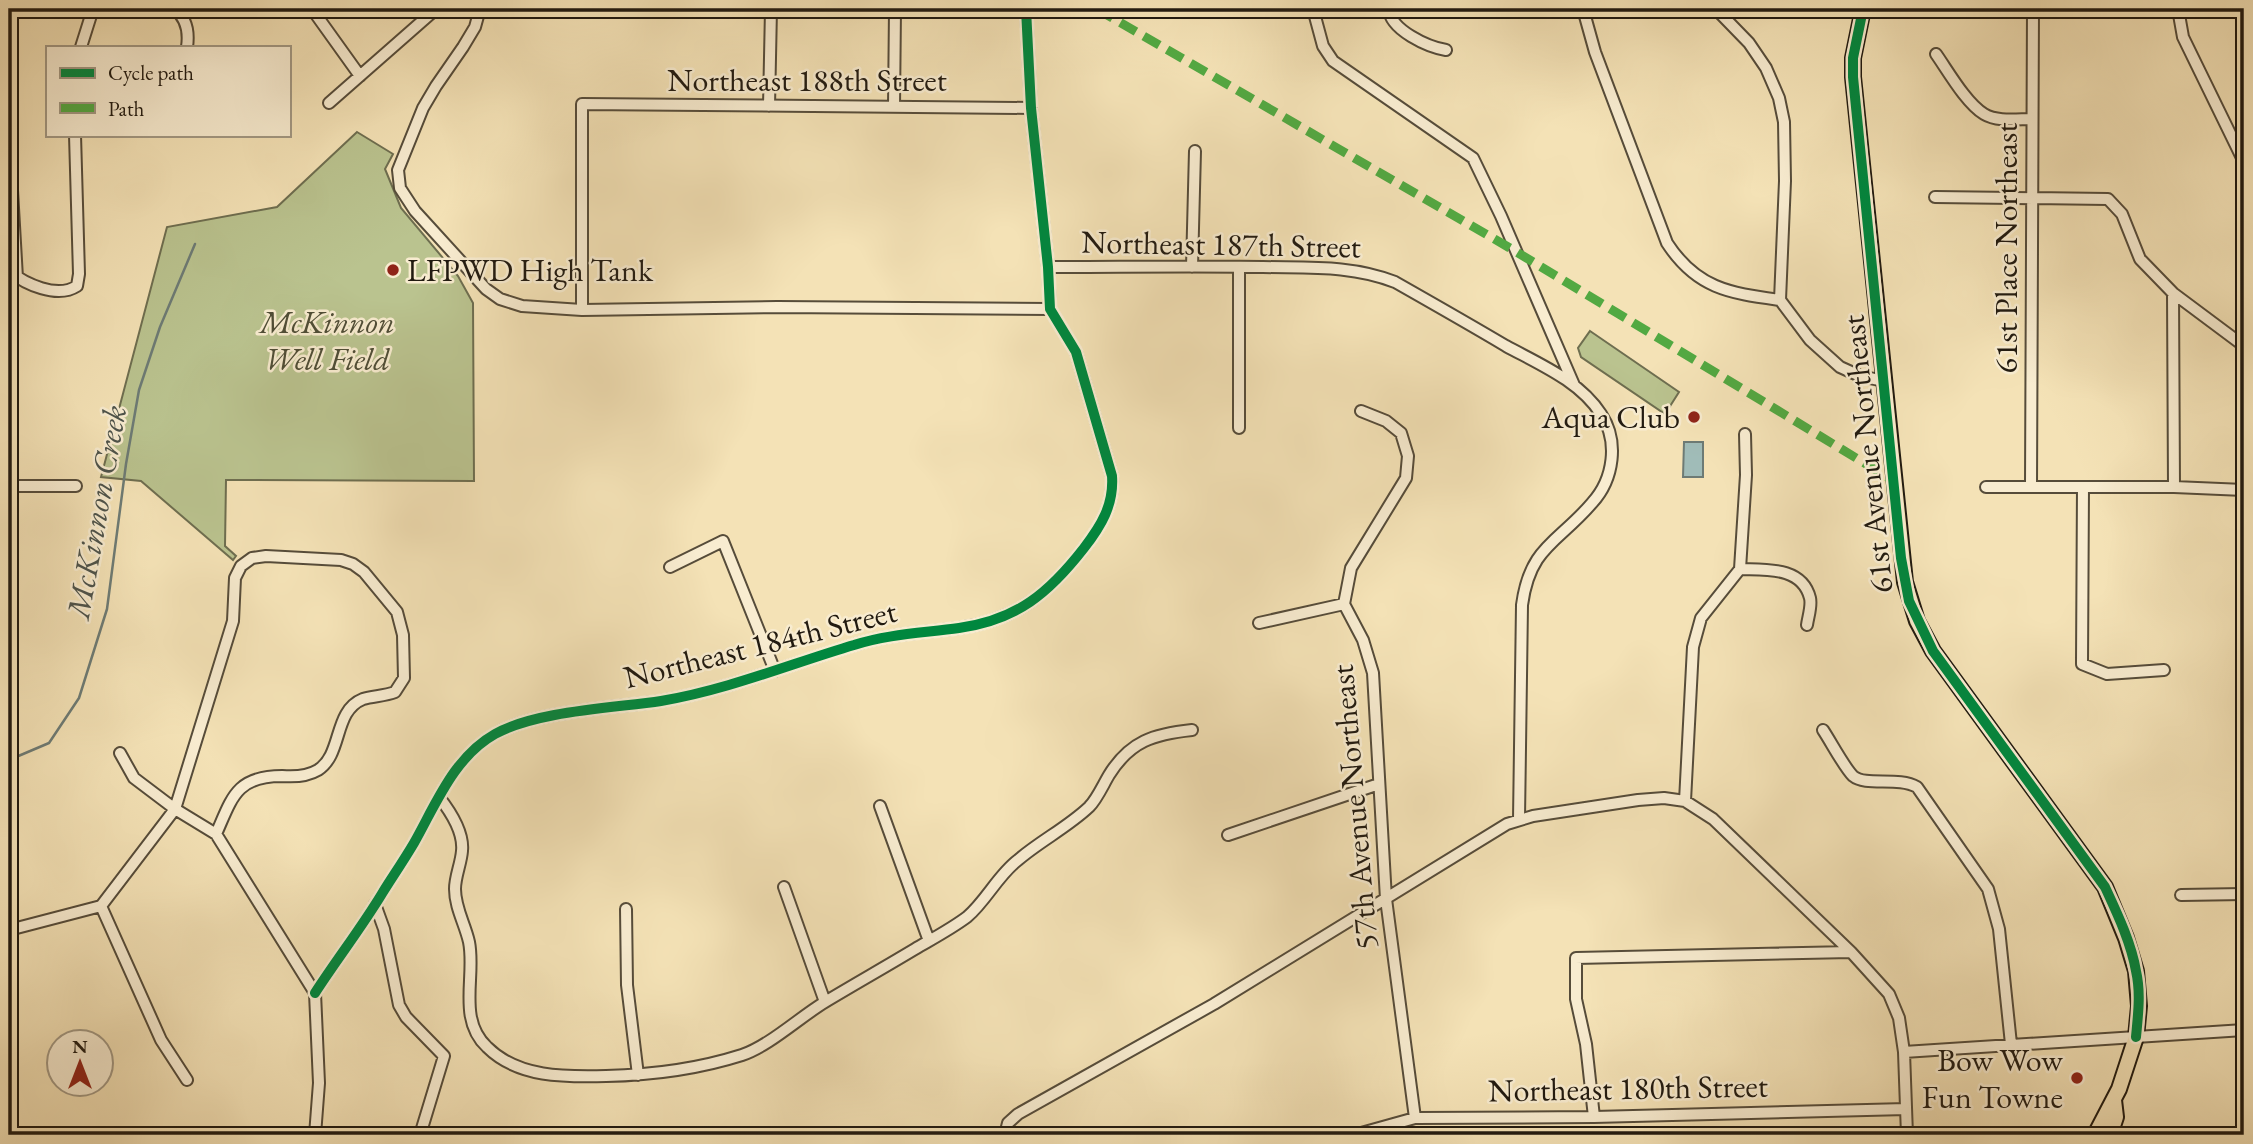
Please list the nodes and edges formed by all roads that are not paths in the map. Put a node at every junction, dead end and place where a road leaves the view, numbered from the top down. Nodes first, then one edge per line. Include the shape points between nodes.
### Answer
1 (93, 9) edge
2 (174, 9) edge
3 (312, 9) edge
4 (436, 9) edge
5 (480, 9) edge
6 (771, 9) edge
7 (895, 9) edge
8 (1026, 9) edge
9 (1313, 9) edge
10 (1389, 9) edge
11 (1583, 9) edge
12 (1716, 9) edge
13 (1863, 9) edge
14 (2034, 9) edge
15 (2178, 9) edge
16 (81, 46) edge
17 (187, 46) edge
18 (1446, 50) dead end
19 (1936, 54) dead end
20 (360, 76) junction
21 (329, 103) dead end
22 (769, 106) junction
23 (894, 107) junction
24 (1031, 108) junction
25 (2032, 119) junction
26 (75, 136) edge
27 (9, 138) edge
28 (1195, 151) dead end
29 (2244, 162) edge
30 (1935, 197) dead end
31 (2034, 197) junction
32 (1048, 267) junction
33 (1192, 267) junction
34 (1239, 267) junction
35 (13, 274) edge
36 (2173, 293) junction
37 (1780, 300) junction
38 (1050, 309) junction
39 (582, 310) junction
40 (2244, 346) edge
41 (1884, 381) junction
42 (1574, 385) junction
43 (1361, 411) dead end
44 (1239, 428) dead end
45 (1745, 434) dead end
46 (9, 486) edge
47 (76, 486) dead end
48 (1986, 487) dead end
49 (2031, 487) junction
50 (2083, 487) junction
51 (2174, 487) junction
52 (2244, 490) edge
53 (670, 567) dead end
54 (1740, 569) junction
55 (1344, 604) junction
56 (1259, 623) dead end
57 (1807, 625) dead end
58 (2164, 670) dead end
59 (775, 671) junction
60 (1192, 730) dead end
61 (1823, 730) dead end
62 (120, 753) dead end
63 (1379, 784) junction
64 (439, 797) junction
65 (1685, 801) junction
66 (880, 806) dead end
67 (175, 809) junction
68 (1519, 819) junction
69 (216, 834) junction
70 (1228, 835) dead end
71 (784, 887) dead end
72 (2244, 894) edge
73 (2180, 895) dead end
74 (1386, 899) junction
75 (375, 904) junction
76 (101, 906) junction
77 (626, 909) dead end
78 (9, 930) edge
79 (929, 941) junction
80 (1851, 952) junction
81 (315, 993) junction
82 (825, 1002) junction
83 (2244, 1030) edge
84 (2136, 1037) junction
85 (2011, 1044) junction
86 (1904, 1052) junction
87 (638, 1075) junction
88 (187, 1080) dead end
89 (2114, 1100) junction
90 (1906, 1109) junction
91 (1594, 1117) junction
92 (1415, 1118) junction
93 (314, 1135) edge
94 (420, 1135) edge
95 (1005, 1135) edge
96 (1354, 1135) edge
97 (1907, 1135) edge
98 (2095, 1135) edge
99 (2110, 1135) edge

1 - 16 street
2 - 17 street via 185,20
3 - 20 street
4 - 20 street
5 - 39 street via 475,27 423,108 398,170 400,188 432,232 500,299 522,306
6 - 22 street
7 - 23 street
8 - 24 street
9 - 42 street via 1323,46 1334,61 1473,158
10 - 18 street via 1396,25 1430,47
11 - 37 street via 1667,243 1677,258 1709,284
12 - 37 street via 1749,43 1779,98 1785,181
13 - 41 main road, 61st Avenue Northeast via 1853,77
14 - 25 street, 61st Place Northeast
15 - 29 street via 2183,37
19 - 25 street via 1984,114
20 - 21 street
22 - 23 street, Northeast 188th Street
22 - 39 street, Northeast 188th Street via 582,104
23 - 24 street, Northeast 188th Street
24 - 32 street
25 - 31 street, 61st Place Northeast
26 - 35 street via 76,286 58,291
27 - 35 street
28 - 33 street
30 - 31 street
31 - 36 street via 2108,199 2122,214 2140,260
31 - 49 street, 61st Place Northeast
32 - 33 street, Northeast 187th Street
32 - 38 street
33 - 34 street, Northeast 187th Street
34 - 42 street, Northeast 187th Street via 1372,273
34 - 44 street
36 - 40 street
36 - 51 street
37 - 41 street via 1831,360 1860,376
38 - 39 street
38 - 59 street, Northeast 184th Street via 1076,352 1112,476 1110,506 1098,530 1052,586 1026,605 982,623 856,644
41 - 84 main road, 61st Avenue Northeast via 1909,601 1933,652 2105,887 2136,971
42 - 68 street via 1600,412 1609,431 1610,470 1594,502 1543,550 1524,586
43 - 55 street via 1401,433 1408,456 1406,478 1351,568
45 - 54 street
46 - 47 street
48 - 49 street
49 - 50 street
50 - 51 street
50 - 58 street via 2082,664 2107,674
51 - 52 street
53 - 59 street via 723,541
54 - 57 street via 1786,572 1798,579 1811,600
54 - 65 street via 1701,618 1693,647
55 - 56 street
55 - 63 street, 57th Avenue Northeast via 1363,640 1373,673
59 - 64 street, Northeast 184th Street via 689,695 513,726 475,748
60 - 79 street via 1153,736 1133,747 1114,767 1090,806 1015,862 968,916
61 - 85 street via 1854,776 1917,787 1988,889 1999,929
62 - 67 street via 134,778
63 - 70 street
63 - 74 street, 57th Avenue Northeast
64 - 75 street, Northeast 184th Street
64 - 87 street via 460,837 462,851 454,890 471,955 471,1017 485,1046 503,1060 545,1074
65 - 68 street via 1638,800
65 - 80 street via 1713,819
66 - 79 street
67 - 69 street
67 - 69 street via 233,621 235,578 241,566 252,558 267,556 353,564 397,612 403,635 404,678 395,692 353,706 321,769 308,775 264,776 234,793
67 - 76 street
68 - 74 street
69 - 81 street
71 - 82 street
72 - 73 street
74 - 92 street, 57th Avenue Northeast
74 - 95 street via 1214,1004 1018,1114
75 - 81 street, Northeast 184th Street
75 - 94 street via 399,1005 444,1056
76 - 78 street
76 - 88 street via 161,1040
77 - 87 street via 627,985
79 - 82 street
80 - 86 street via 1889,994 1899,1018
80 - 91 street via 1576,957 1576,999
81 - 93 street via 319,1083
82 - 87 street via 744,1054 703,1066
83 - 84 street
84 - 85 street
84 - 89 main road, 61st Avenue Northeast
85 - 86 street
86 - 90 street
89 - 98 main road, 61st Avenue Northeast
89 - 99 main road, 61st Avenue Northeast via 2116,1117
90 - 91 street, Northeast 180th Street
90 - 97 street
91 - 92 street, Northeast 180th Street
92 - 96 street, Northeast 180th Street

